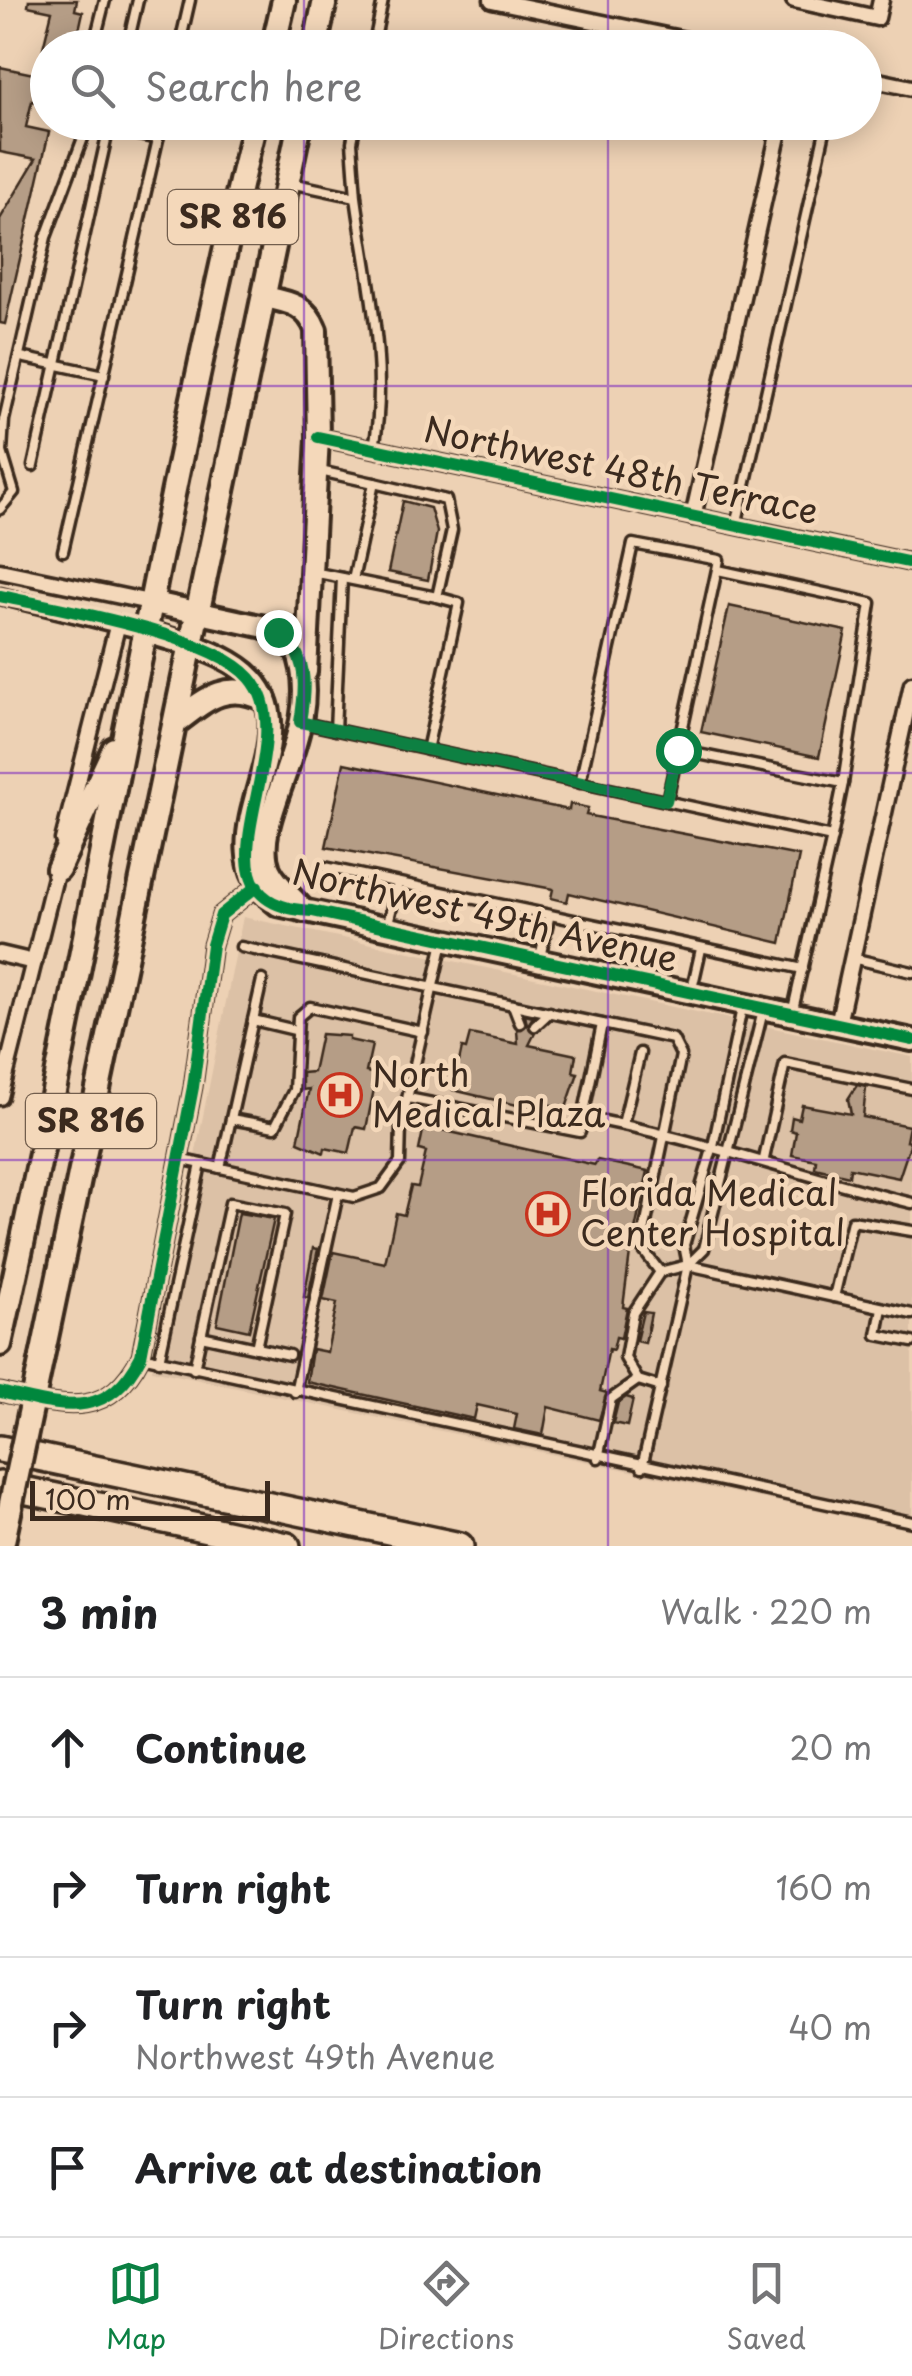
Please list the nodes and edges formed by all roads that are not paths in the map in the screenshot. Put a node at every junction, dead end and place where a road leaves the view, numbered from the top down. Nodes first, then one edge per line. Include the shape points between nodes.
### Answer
1 (105, 0) edge
2 (138, 0) edge
3 (190, 0) edge
4 (284, 0) edge
5 (324, 0) edge
6 (383, 0) edge
7 (492, 0) edge
8 (794, 0) edge
9 (881, 0) edge
10 (98, 30) edge
11 (131, 30) edge
12 (183, 30) edge
13 (277, 30) edge
14 (318, 30) edge
15 (377, 30) edge
16 (637, 30) edge
17 (882, 82) edge
18 (912, 88) edge
19 (83, 140) edge
20 (107, 140) edge
21 (158, 140) edge
22 (251, 140) edge
23 (296, 140) edge
24 (352, 140) edge
25 (776, 140) edge
26 (823, 140) edge
27 (287, 183) junction
28 (356, 197) junction
29 (265, 297) junction
30 (21, 357) junction
31 (56, 364) junction
32 (104, 375) junction
33 (318, 436) junction
34 (374, 448) junction
35 (33, 466) dead end
36 (317, 470) junction
37 (374, 483) junction
38 (0, 509) edge
39 (692, 517) junction
40 (736, 526) junction
41 (63, 551) dead end
42 (912, 563) edge
43 (718, 570) junction
44 (0, 571) edge
45 (313, 572) junction
46 (342, 578) junction
47 (353, 580) junction
48 (0, 596) edge
49 (437, 597) junction
50 (154, 604) junction
51 (198, 613) junction
52 (118, 623) junction
53 (148, 632) junction
54 (192, 646) junction
55 (912, 684) edge
56 (304, 688) junction
57 (264, 700) junction
58 (132, 704) junction
59 (300, 722) junction
60 (175, 723) junction
61 (335, 730) junction
62 (427, 750) junction
63 (678, 750) junction
64 (580, 783) junction
65 (843, 783) junction
66 (666, 801) junction
67 (832, 837) junction
68 (325, 867) dead end
69 (58, 869) junction
70 (398, 883) junction
71 (257, 886) junction
72 (304, 911) junction
73 (548, 918) junction
74 (387, 927) junction
75 (443, 940) junction
76 (241, 946) dead end
77 (701, 950) junction
78 (0, 954) edge
79 (852, 958) junction
80 (538, 961) junction
81 (34, 962) junction
82 (802, 968) junction
83 (912, 972) edge
84 (262, 980) dead end
85 (433, 988) junction
86 (692, 993) junction
87 (513, 1004) junction
88 (753, 1006) junction
89 (550, 1012) junction
90 (792, 1014) junction
91 (253, 1020) junction
92 (520, 1023) dead end
93 (602, 1024) junction
94 (838, 1024) junction
95 (535, 1026) dead end
96 (295, 1030) junction
97 (423, 1032) junction
98 (912, 1040) edge
99 (640, 1053) dead end
100 (912, 1088) edge
101 (0, 1097) edge
102 (408, 1098) junction
103 (584, 1117) junction
104 (231, 1118) junction
105 (623, 1124) junction
106 (665, 1134) junction
107 (713, 1146) junction
108 (731, 1152) junction
109 (179, 1159) junction
110 (764, 1159) junction
111 (201, 1164) junction
112 (220, 1168) junction
113 (338, 1194) junction
114 (912, 1203) edge
115 (912, 1231) edge
116 (688, 1265) junction
117 (660, 1272) junction
118 (834, 1297) junction
119 (882, 1308) junction
120 (912, 1314) edge
121 (201, 1336) junction
122 (912, 1342) edge
123 (0, 1344) edge
124 (256, 1348) junction
125 (289, 1355) dead end
126 (141, 1356) junction
127 (158, 1360) junction
128 (194, 1369) junction
129 (638, 1380) junction
130 (661, 1387) junction
131 (0, 1392) edge
132 (295, 1392) junction
133 (0, 1449) edge
134 (598, 1458) junction
135 (642, 1467) junction
136 (0, 1485) edge
137 (912, 1522) edge
138 (2, 1546) edge
139 (287, 1546) edge
140 (460, 1546) edge

1 - 10 lane
2 - 11 lane
3 - 12 lane
4 - 13 main road
5 - 14 main road
6 - 15 lane
7 - 16 street
8 - 9 street via 877,18
17 - 18 street
19 - 30 lane via 46,238
20 - 31 lane
21 - 32 lane
22 - 50 main road, SR 816
23 - 27 main road, SR 816
24 - 28 lane
25 - 39 street
26 - 40 lane
27 - 28 lane
27 - 29 main road, SR 816
28 - 34 lane via 376,346
29 - 33 street via 310,314
29 - 51 main road, SR 816
30 - 31 lane
30 - 38 lane via 2,452 14,492
31 - 32 lane
31 - 35 lane
32 - 41 lane
33 - 34 street, Northwest 48th Terrace
33 - 36 street
34 - 39 street, Northwest 48th Terrace
36 - 37 lane
36 - 45 street
37 - 47 lane
37 - 49 lane via 446,500 452,530
39 - 40 street, Northwest 48th Terrace
40 - 42 street, Northwest 48th Terrace
43 - 63 lane
43 - 64 lane via 719,560 633,544
43 - 65 lane via 871,602
44 - 50 street
45 - 46 lane
45 - 56 street
46 - 47 lane
46 - 61 lane
47 - 49 lane
48 - 52 street
49 - 62 lane via 459,603
50 - 51 street, Northwest 49th Avenue
50 - 53 main road, SR 816
51 - 54 main road, SR 816
51 - 56 street, Northwest 49th Avenue via 278,632 296,648
52 - 53 street
52 - 69 street
53 - 54 street
53 - 58 main road, SR 816
54 - 57 street via 248,674
54 - 60 main road, SR 816
55 - 79 street
56 - 59 street, Northwest 49th Avenue
57 - 60 main road via 220,692
57 - 71 street, Northwest 49th Avenue via 267,758 245,843
58 - 69 main road
58 - 123 main road, SR 816
59 - 61 lane
59 - 72 street, Northwest 49th Avenue via 264,842 277,883
60 - 138 main road, SR 816, bridge
61 - 62 lane
62 - 64 lane
63 - 65 lane
63 - 66 lane
64 - 66 lane
65 - 67 lane
66 - 67 lane
67 - 82 lane
68 - 70 lane
69 - 81 street
70 - 73 lane
70 - 74 lane
71 - 72 street, Northwest 49th Avenue via 278,905
71 - 109 street via 221,915 212,946
72 - 74 street, Northwest 49th Avenue
73 - 77 lane
73 - 80 lane
74 - 75 street, Northwest 49th Avenue
75 - 80 street, Northwest 49th Avenue
75 - 85 lane
76 - 85 lane
77 - 82 lane
77 - 86 lane
78 - 81 street
79 - 83 lane
79 - 94 street
80 - 86 street, Northwest 49th Avenue
81 - 101 street
82 - 90 lane
84 - 91 lane
85 - 87 lane
85 - 97 lane
86 - 88 street, Northwest 49th Avenue
87 - 89 lane
87 - 92 lane
88 - 90 street, Northwest 49th Avenue
88 - 107 lane
88 - 108 lane
89 - 93 lane
89 - 95 lane
90 - 94 street, Northwest 49th Avenue
91 - 96 lane
91 - 104 lane
93 - 103 lane
93 - 106 lane via 680,1046
94 - 98 street, Northwest 49th Avenue
96 - 97 lane via 310,1007
96 - 104 lane via 294,1090 275,1127
97 - 102 lane
99 - 105 lane
100 - 110 lane via 785,1063
102 - 103 lane via 580,1132
102 - 113 lane via 392,1178 354,1197
103 - 105 lane
104 - 112 lane
105 - 106 lane
106 - 107 lane
106 - 117 lane via 641,1247
107 - 108 lane
107 - 116 lane via 684,1245
108 - 110 lane
108 - 116 lane via 704,1248
109 - 111 lane
109 - 126 street
110 - 114 lane via 812,1179
111 - 112 lane
111 - 127 lane
112 - 113 lane
113 - 132 lane
115 - 118 lane via 852,1221
116 - 117 lane
116 - 118 lane
116 - 130 lane
117 - 129 lane via 633,1313 626,1340 624,1358
118 - 119 lane
119 - 120 lane
119 - 122 lane via 877,1335
121 - 124 lane
121 - 124 lane via 230,1203 284,1214
121 - 128 lane
124 - 125 lane
126 - 127 lane
126 - 131 street via 111,1396 80,1407
127 - 128 lane
128 - 132 lane
129 - 130 lane
129 - 134 lane via 611,1399
130 - 135 lane
132 - 134 lane
133 - 140 highway
134 - 135 lane
135 - 137 lane
136 - 139 highway

